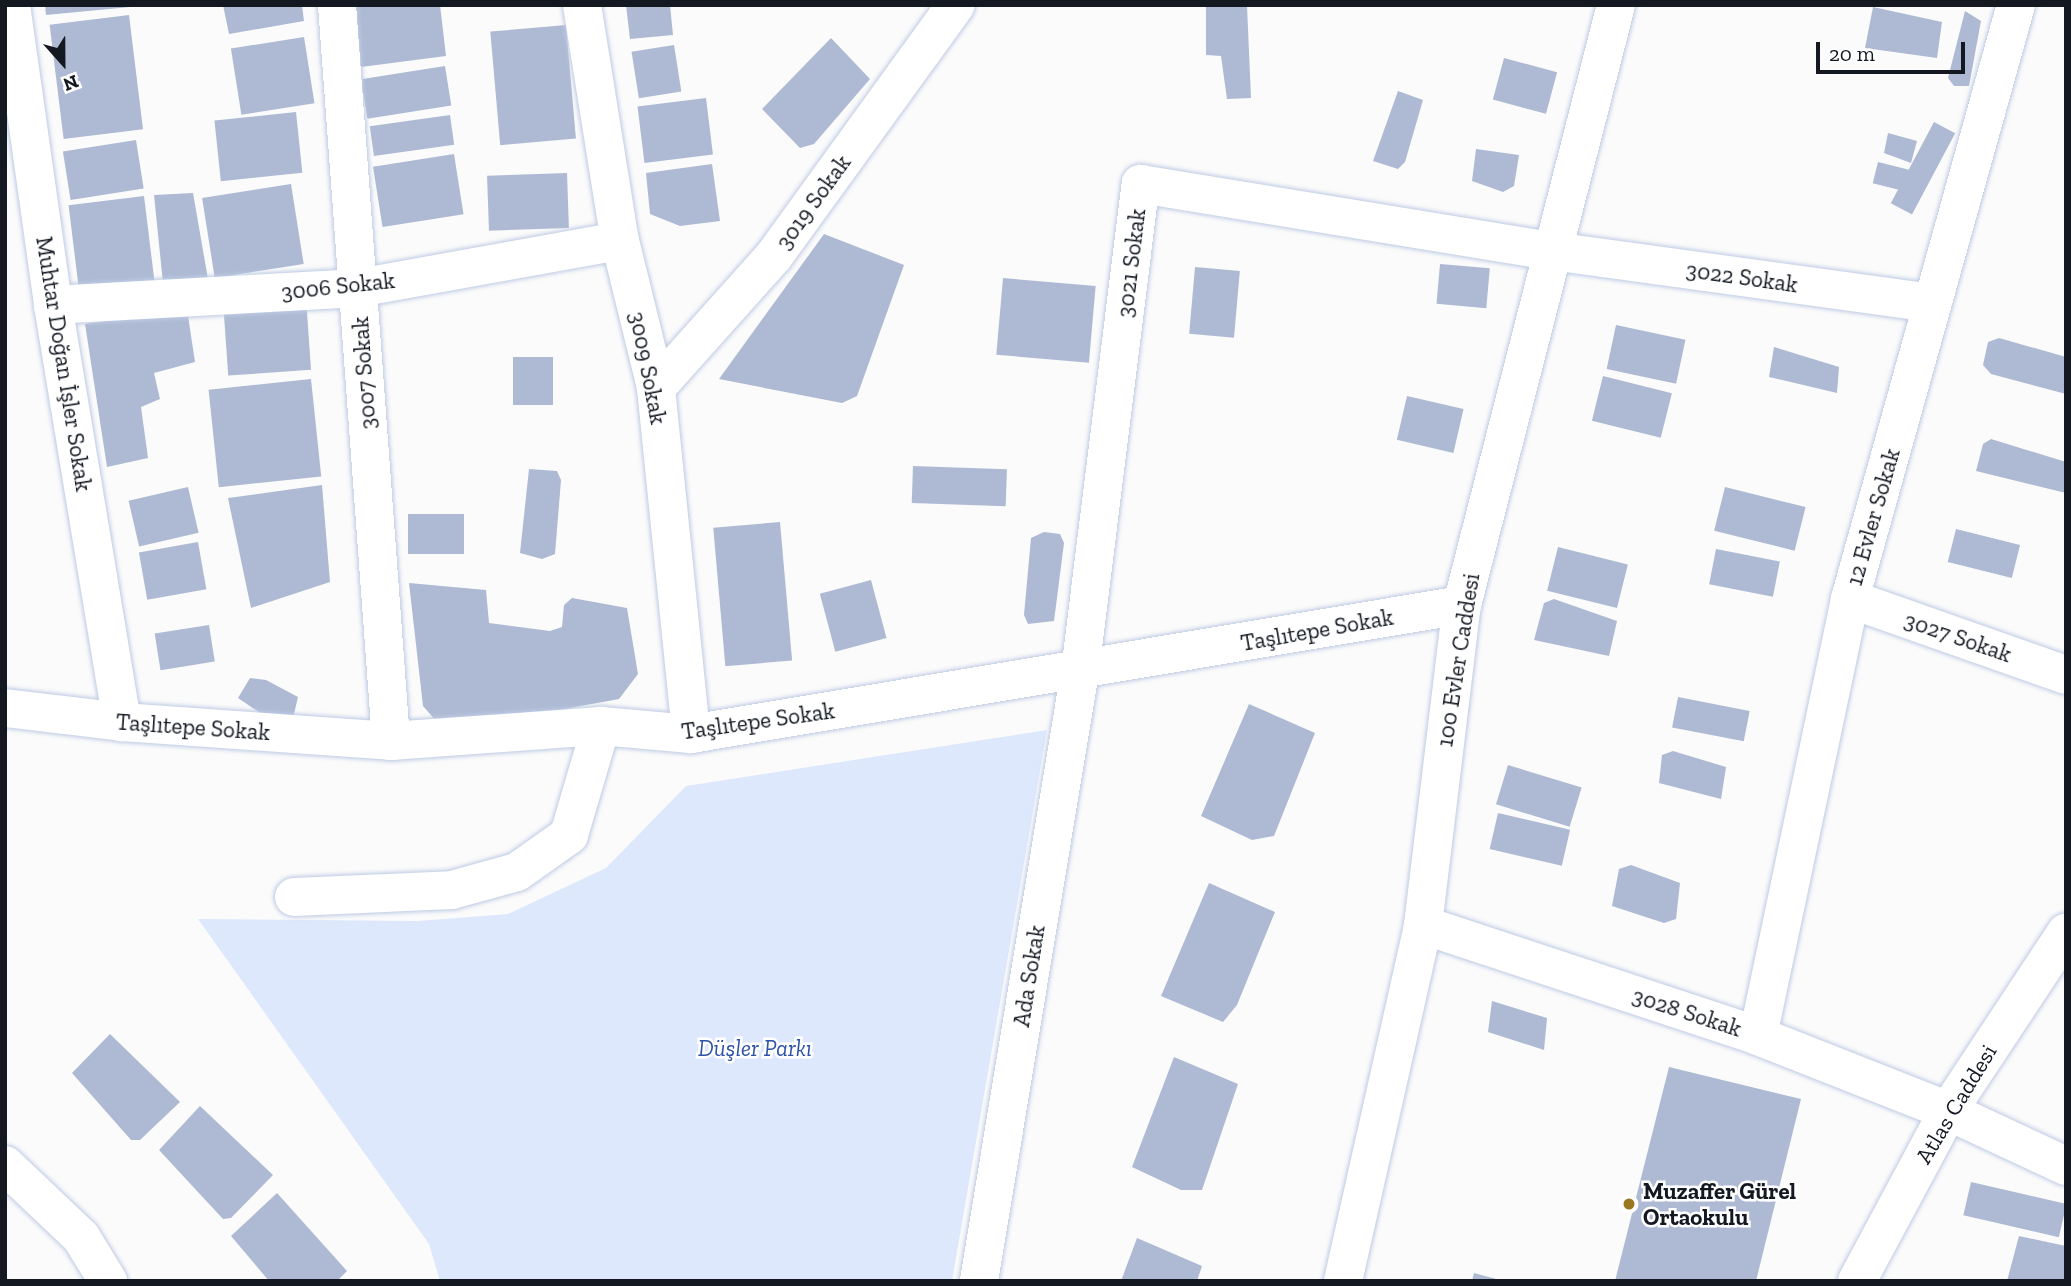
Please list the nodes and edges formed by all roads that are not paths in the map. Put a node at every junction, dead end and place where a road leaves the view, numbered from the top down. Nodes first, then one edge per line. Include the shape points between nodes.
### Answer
1 (11, 5) edge
2 (337, 5) edge
3 (582, 5) edge
4 (956, 5) edge
5 (1616, 5) edge
6 (2015, 5) edge
7 (620, 241) junction
8 (1552, 251) junction
9 (358, 288) junction
10 (1933, 303) junction
11 (53, 305) junction
12 (656, 388) junction
13 (1850, 598) junction
14 (1462, 605) junction
15 (1080, 671) junction
16 (2066, 675) edge
17 (5, 708) edge
18 (122, 722) junction
19 (601, 726) junction
20 (691, 734) junction
21 (391, 741) junction
22 (294, 897) dead end
23 (1423, 925) junction
24 (2066, 933) edge
25 (1758, 1036) junction
26 (1948, 1111) junction
27 (5, 1165) edge
28 (2066, 1166) edge
29 (108, 1281) edge
30 (979, 1281) edge
31 (1343, 1281) edge
32 (1857, 1281) edge

1 - 11 street, Muhtar Doğan İşler Sokak
2 - 9 street, 3007 Sokak
3 - 7 street, 3009 Sokak
4 - 12 street, 3019 Sokak via 774,256
5 - 8 street, 100 Evler Caddesi
6 - 10 street, 12 Evler Sokak
7 - 9 street, 3006 Sokak
7 - 12 street, 3009 Sokak
8 - 10 street, 3022 Sokak
8 - 14 street, 100 Evler Caddesi
8 - 15 street, 3021 Sokak via 1141,184
9 - 11 street, 3006 Sokak
9 - 21 street, 3007 Sokak
10 - 13 street, 12 Evler Sokak
11 - 18 street, Muhtar Doğan İşler Sokak
12 - 20 street, 3009 Sokak
13 - 16 street, 3027 Sokak
13 - 25 street, 12 Evler Sokak
14 - 15 street, Taşlıtepe Sokak
14 - 23 street, 100 Evler Caddesi
15 - 20 street, Taşlıtepe Sokak
15 - 30 street, Ada Sokak
17 - 18 street, Taşlıtepe Sokak
18 - 21 street, Taşlıtepe Sokak
19 - 20 street, Taşlıtepe Sokak
19 - 21 street, Taşlıtepe Sokak
19 - 22 street via 569,835 517,872 452,890
23 - 25 street, 3028 Sokak
23 - 31 street, 100 Evler Caddesi
24 - 26 street, Atlas Caddesi
25 - 26 street, 3028 Sokak
26 - 28 street, 3028 Sokak
26 - 32 street, Atlas Caddesi
27 - 29 street via 81,1237

